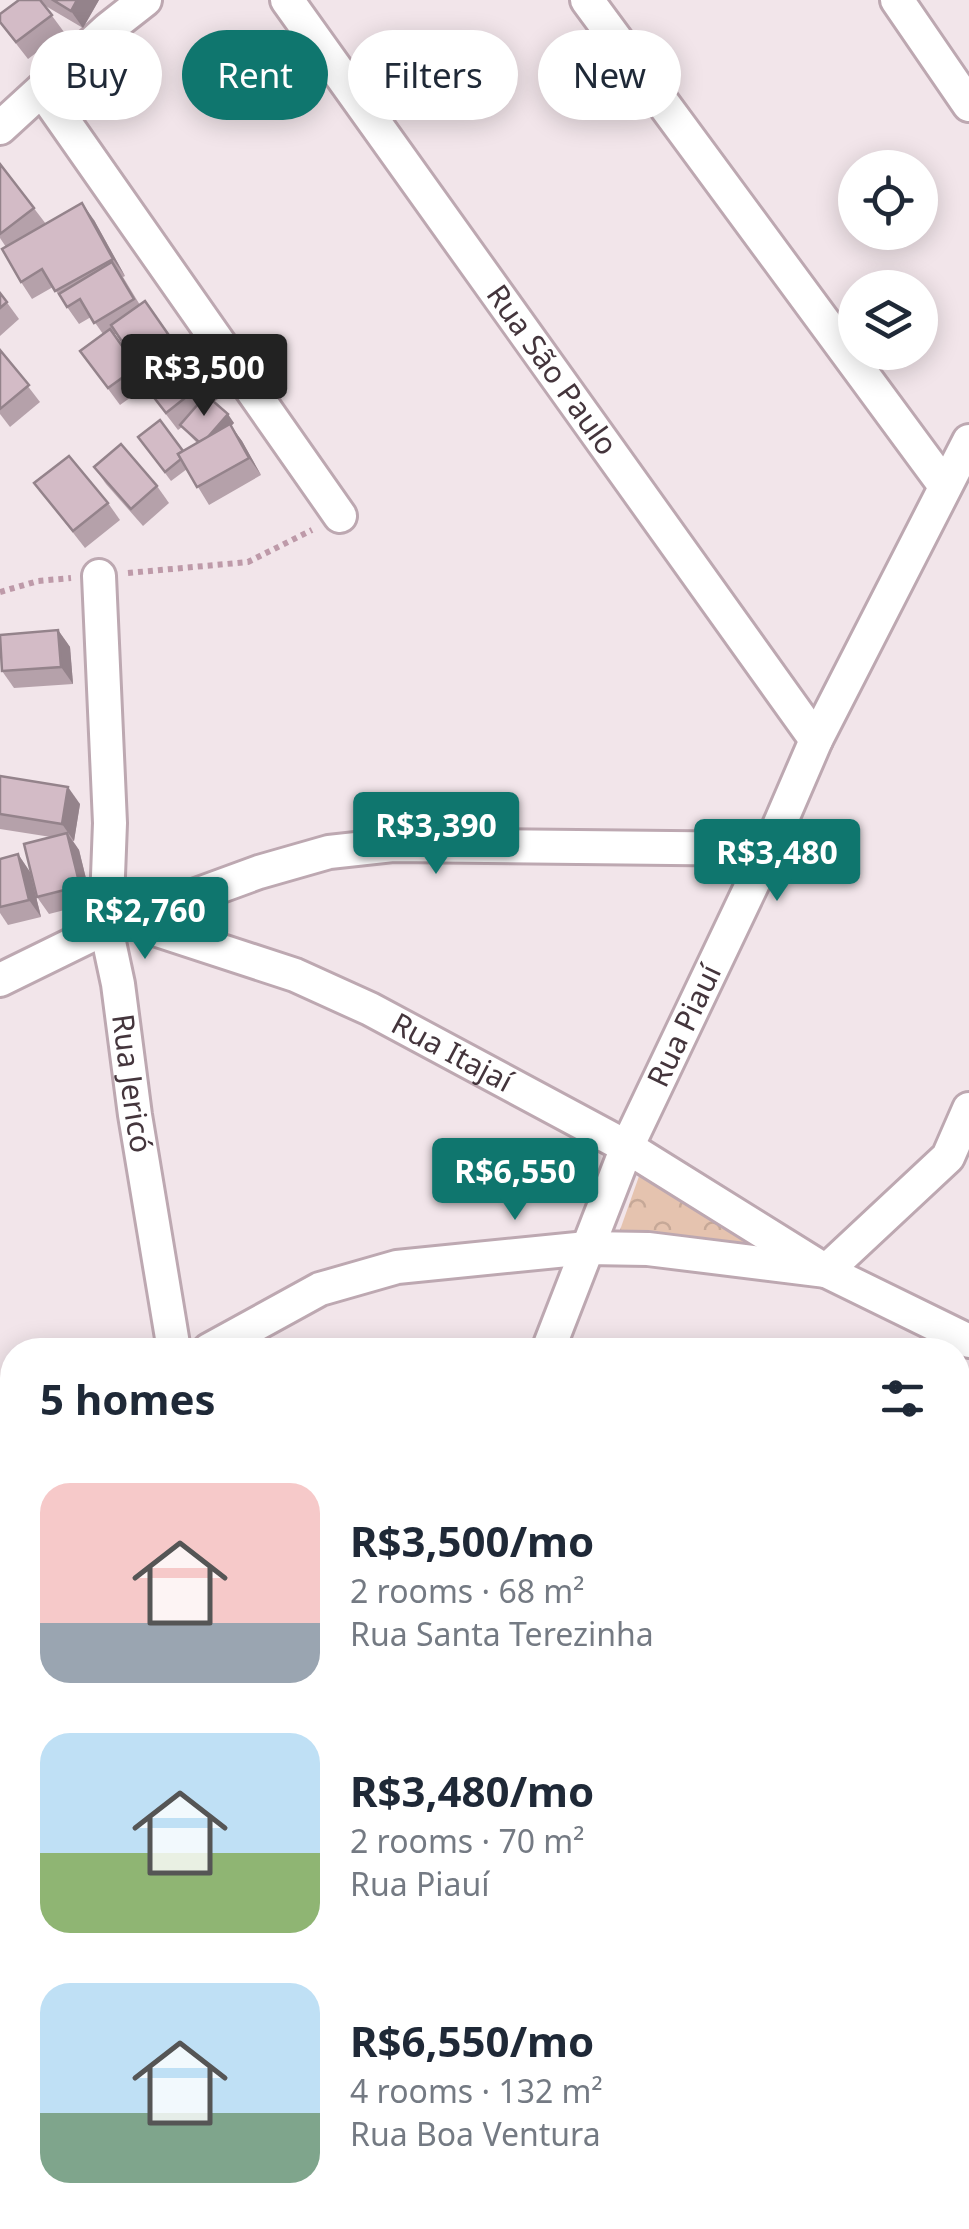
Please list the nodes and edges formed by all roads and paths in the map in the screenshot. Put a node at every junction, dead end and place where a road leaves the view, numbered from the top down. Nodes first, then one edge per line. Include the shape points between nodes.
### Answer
1 (146, 0) edge
2 (287, 0) edge
3 (587, 0) edge
4 (897, 0) edge
5 (107, 30) edge
6 (30, 101) edge
7 (969, 105) edge
8 (63, 120) edge
9 (0, 128) edge
10 (969, 441) edge
11 (945, 486) junction
12 (340, 516) joint
13 (99, 576) junction
14 (0, 592) edge
15 (816, 740) junction
16 (769, 849) junction
17 (116, 924) junction
18 (0, 980) edge
19 (969, 1109) edge
20 (627, 1147) junction
21 (587, 1248) junction
22 (826, 1271) junction
23 (172, 1338) edge
24 (231, 1338) edge
25 (553, 1338) edge
26 (963, 1338) edge

1 - 5 street
2 - 15 street, Rua São Paulo
3 - 11 street
4 - 7 street
6 - 9 street
8 - 12 street
10 - 11 street, Rua Piauí
11 - 15 street, Rua Piauí
12 - 13 path via 248,562
13 - 14 path
13 - 17 street, Rua Jericó
15 - 16 street, Rua Piauí
16 - 17 street via 393,845 329,852
16 - 20 street, Rua Piauí
17 - 18 street
17 - 20 street, Rua Itajaí via 295,976 370,1009
17 - 23 street, Rua Jericó via 135,1115
19 - 22 street via 948,1157
20 - 21 street, Rua Piauí
20 - 22 street, Rua Itajaí
21 - 22 street via 663,1250
21 - 24 street via 397,1267 320,1289
21 - 25 street, Rua Piauí
22 - 26 street, Rua Itajaí

